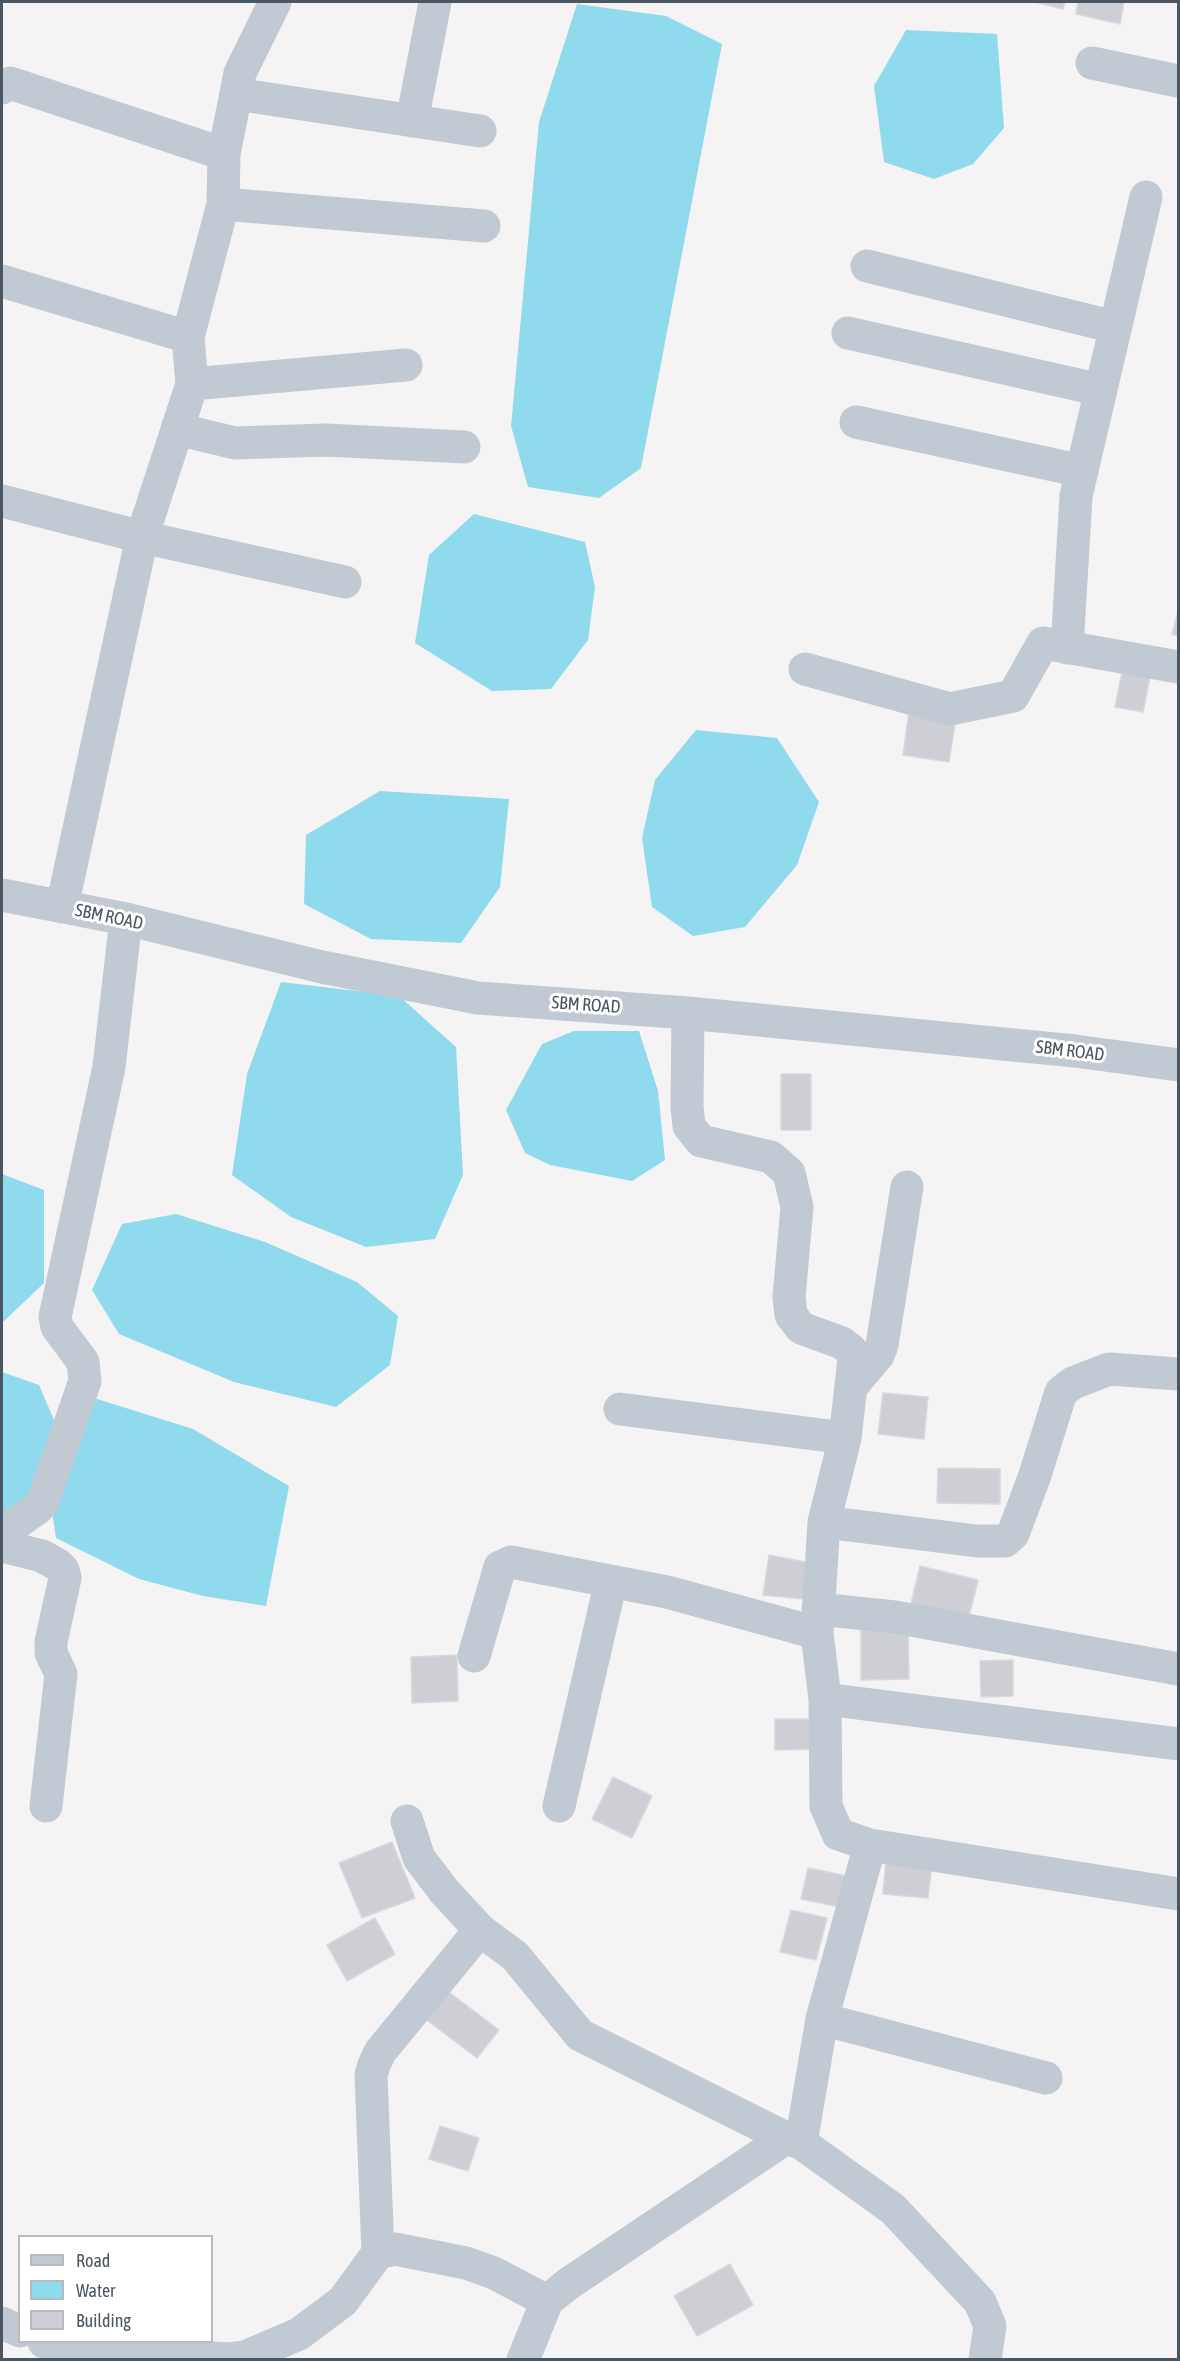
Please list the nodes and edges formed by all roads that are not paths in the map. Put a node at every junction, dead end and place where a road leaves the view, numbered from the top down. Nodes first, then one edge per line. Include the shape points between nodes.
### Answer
1 (276, 2) edge
2 (435, 2) edge
3 (1092, 63) dead end
4 (1179, 81) edge
5 (2, 88) edge
6 (236, 94) junction
7 (412, 121) junction
8 (480, 130) dead end
9 (224, 154) junction
10 (1146, 197) dead end
11 (223, 204) junction
12 (484, 226) dead end
13 (867, 266) dead end
14 (2, 281) edge
15 (1115, 327) junction
16 (848, 333) dead end
17 (188, 337) junction
18 (406, 365) dead end
19 (192, 384) junction
20 (1101, 390) junction
21 (856, 422) dead end
22 (177, 429) junction
23 (464, 447) dead end
24 (1082, 471) junction
25 (2, 501) edge
26 (142, 537) junction
27 (345, 582) dead end
28 (1067, 648) junction
29 (1179, 667) edge
30 (805, 669) dead end
31 (2, 895) edge
32 (62, 906) junction
33 (126, 919) junction
34 (688, 1013) junction
35 (1179, 1065) edge
36 (907, 1187) dead end
37 (1179, 1374) edge
38 (851, 1387) junction
39 (620, 1409) dead end
40 (845, 1438) junction
41 (824, 1522) junction
42 (2, 1533) edge
43 (2, 1546) edge
44 (611, 1581) junction
45 (817, 1621) junction
46 (474, 1656) dead end
47 (1179, 1669) edge
48 (825, 1699) junction
49 (1179, 1744) edge
50 (46, 1806) dead end
51 (559, 1806) dead end
52 (408, 1821) dead end
53 (870, 1845) junction
54 (1179, 1894) edge
55 (480, 1930) junction
56 (822, 2019) junction
57 (1046, 2078) dead end
58 (793, 2140) junction
59 (378, 2253) junction
60 (547, 2301) junction
61 (2, 2323) edge
62 (18, 2330) edge
63 (46, 2343) edge
64 (523, 2360) edge
65 (985, 2360) edge

1 - 6 street via 240,72
2 - 7 street
3 - 4 street
5 - 9 street via 10,83
6 - 7 street
6 - 9 street
7 - 8 street
9 - 11 street
10 - 15 street
11 - 12 street
11 - 17 street
13 - 15 street
14 - 17 street
15 - 20 street
16 - 20 street
17 - 19 street
18 - 19 street
19 - 22 street
20 - 24 street
21 - 24 street
22 - 23 street via 235,443 326,440
22 - 26 street
24 - 28 street via 1076,496
25 - 26 street
26 - 27 street
26 - 32 street
28 - 29 street
28 - 30 street via 1043,643 1013,696 950,710
31 - 32 street, SBM ROAD
32 - 33 street, SBM ROAD
33 - 34 street, SBM ROAD via 322,967 478,998
33 - 42 street via 109,1067 55,1317 57,1328 83,1362 85,1381 43,1501
34 - 35 street, SBM ROAD
34 - 38 street via 689,1126 701,1141 771,1157 789,1173 797,1207 791,1315 801,1328 851,1350
36 - 38 street via 882,1345
37 - 41 street via 1109,1369 1083,1378 1061,1392 1013,1534 1005,1541
38 - 40 street
39 - 40 street
40 - 41 street
41 - 45 street
43 - 50 street via 58,1564 65,1578 51,1642 51,1653 61,1674
44 - 45 street
44 - 46 street via 520,1563 500,1567
44 - 51 street
45 - 47 street via 885,1615
45 - 48 street
48 - 49 street
48 - 53 street via 826,1806 837,1833
52 - 55 street via 419,1858
53 - 54 street
53 - 56 street
55 - 58 street via 515,1956 580,2035
55 - 59 street via 380,2052 374,2065 371,2075
56 - 57 street
56 - 58 street
58 - 60 street via 578,2277
58 - 65 street via 893,2209 980,2302 990,2326
59 - 60 street via 395,2249 466,2263
59 - 63 street via 343,2301 299,2334 244,2357 82,2355
60 - 64 street
61 - 62 street

